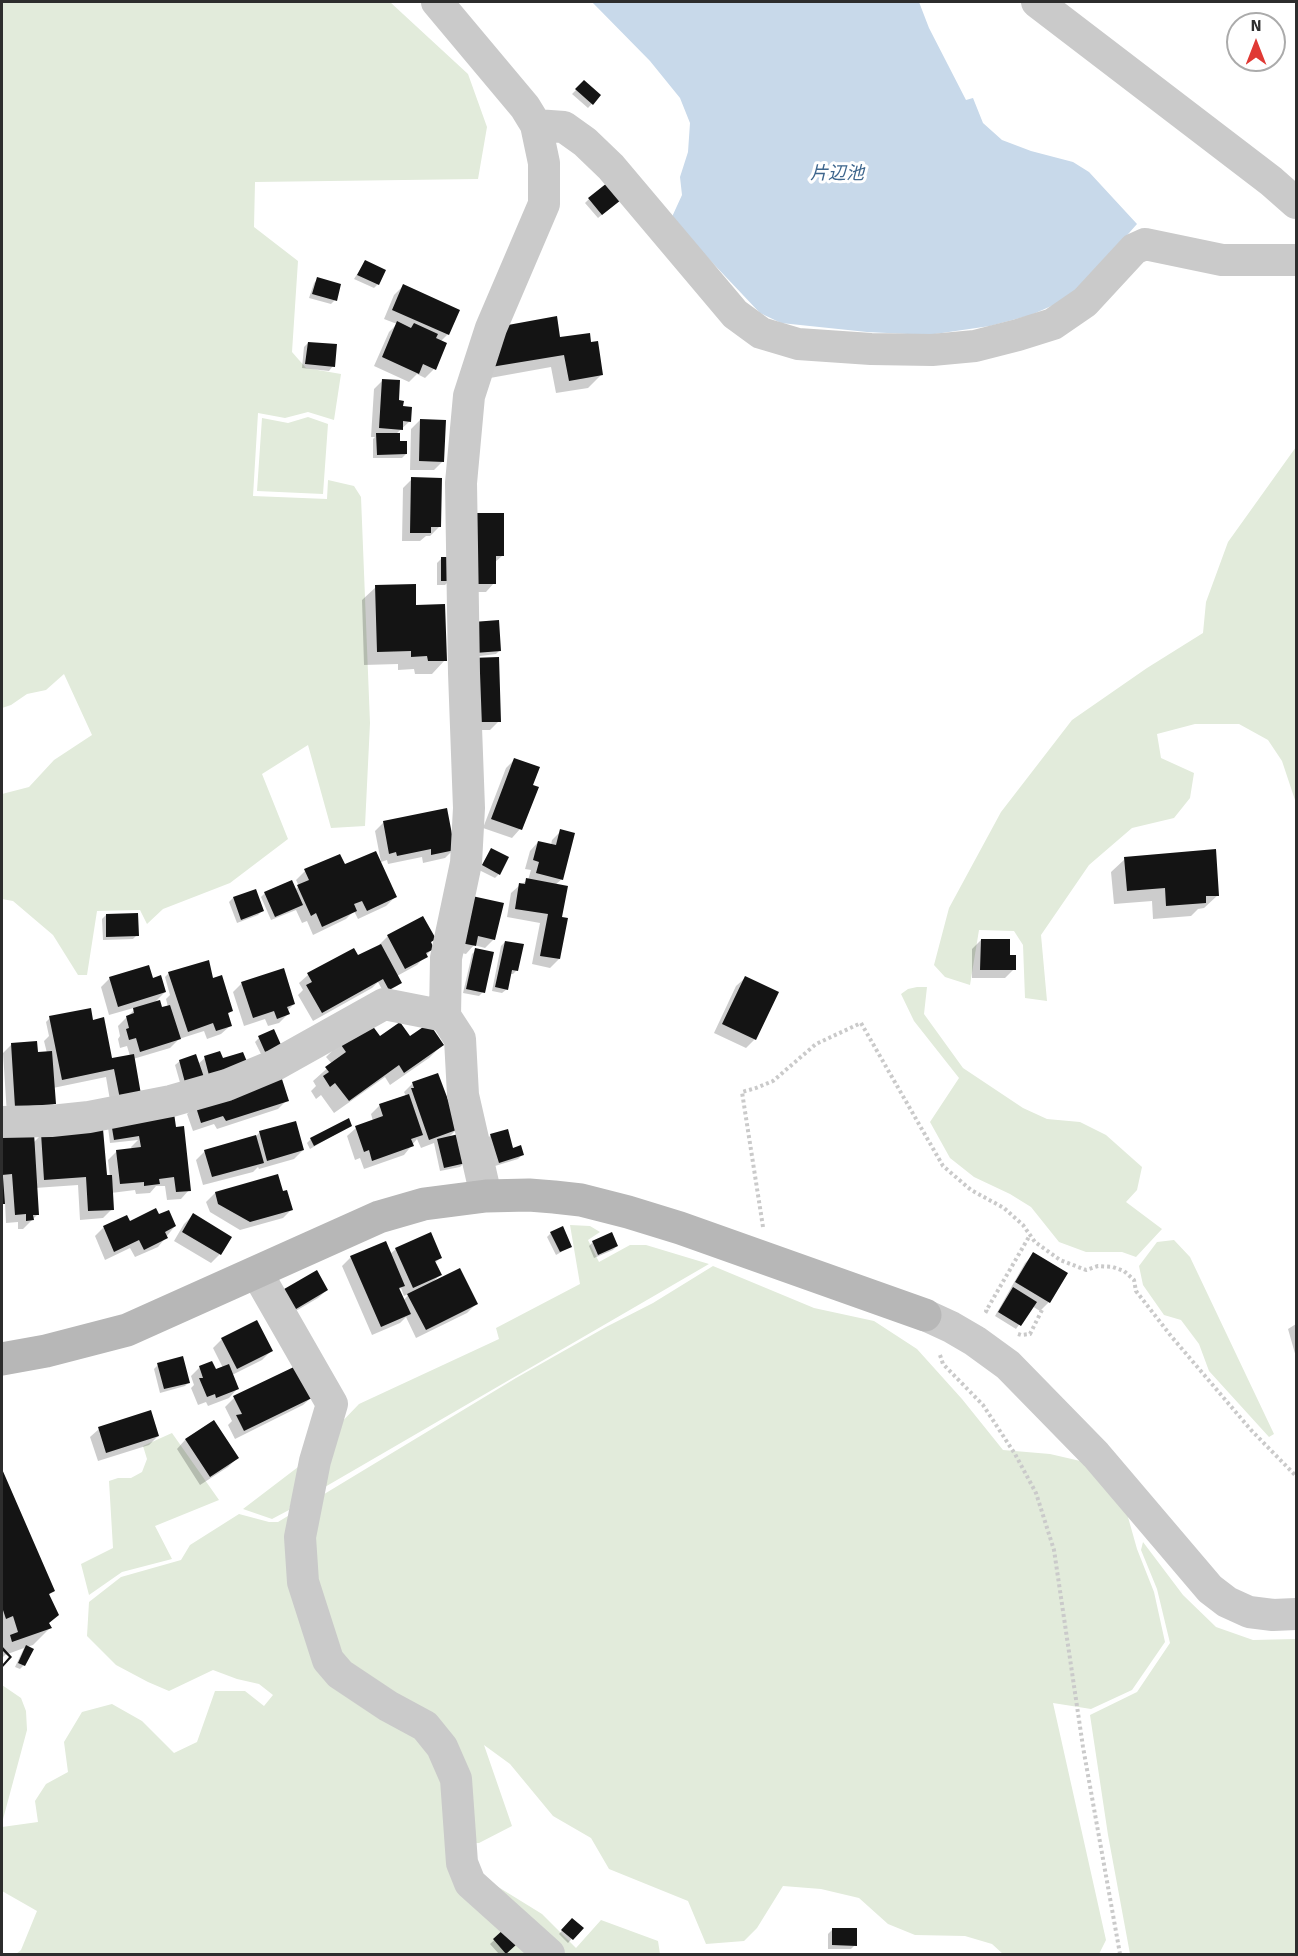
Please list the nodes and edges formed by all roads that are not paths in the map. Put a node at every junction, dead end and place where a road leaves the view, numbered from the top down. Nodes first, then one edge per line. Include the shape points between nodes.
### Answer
1 (437, 2) edge
2 (1037, 2) edge
3 (536, 125) junction
4 (1296, 203) edge
5 (1296, 260) edge
6 (445, 1016) junction
7 (2, 1122) edge
8 (486, 1196) junction
9 (256, 1273) junction
10 (925, 1315) joint
11 (2, 1359) edge
12 (1296, 1614) edge
13 (549, 1954) edge

1 - 3 street
2 - 4 street
3 - 5 street via 564,127 585,142 611,167 735,314 761,333 798,344 932,350 975,346 1018,335 1053,324 1085,302 1134,249 1145,244 1222,260
3 - 6 street via 544,163 544,204 491,328 469,396 460,483 469,808 466,863 446,958
6 - 7 street via 384,1004 275,1065 227,1085 89,1117
6 - 8 street via 460,1039 463,1095
8 - 9 street via 424,1204 379,1217
8 - 10 street via 555,1197 628,1212
9 - 11 street via 127,1330
9 - 13 street via 332,1404 315,1461 300,1537 303,1582 328,1660 340,1674 425,1726 442,1747 456,1779 462,1863 470,1883
10 - 12 street via 975,1341 1008,1365 1096,1455 1210,1589 1249,1612

